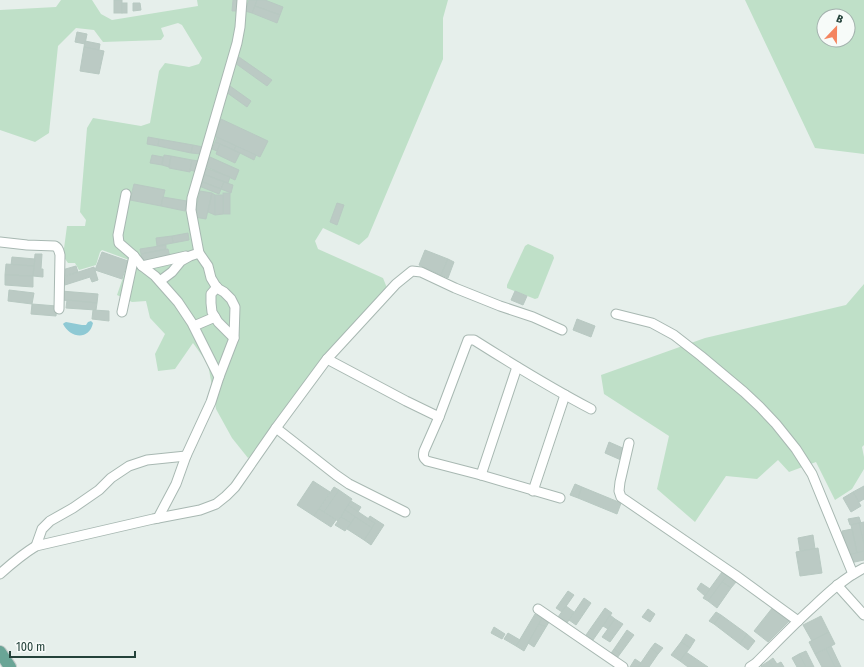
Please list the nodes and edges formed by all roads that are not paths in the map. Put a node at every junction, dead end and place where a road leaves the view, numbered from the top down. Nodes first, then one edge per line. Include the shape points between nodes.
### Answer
1 (242, 0) edge
2 (126, 194) dead end
3 (0, 242) edge
4 (199, 252) junction
5 (134, 256) junction
6 (190, 256) junction
7 (142, 266) junction
8 (160, 281) junction
9 (216, 287) junction
10 (59, 309) dead end
11 (122, 312) dead end
12 (616, 314) dead end
13 (215, 317) junction
14 (194, 326) junction
15 (562, 330) dead end
16 (234, 338) junction
17 (327, 359) junction
18 (517, 367) junction
19 (219, 377) junction
20 (564, 395) junction
21 (591, 410) dead end
22 (439, 417) junction
23 (276, 428) junction
24 (629, 443) dead end
25 (186, 456) junction
26 (481, 475) junction
27 (533, 491) junction
28 (560, 498) dead end
29 (405, 512) dead end
30 (158, 518) junction
31 (36, 546) junction
32 (864, 568) edge
33 (0, 574) edge
34 (853, 574) junction
35 (836, 585) junction
36 (538, 609) dead end
37 (864, 615) edge
38 (798, 621) junction
39 (0, 652) edge
40 (10, 667) edge
41 (623, 667) edge
42 (750, 667) edge

1 - 4 street via 237,43 192,198 191,210
2 - 5 street via 118,235 119,243
3 - 10 street via 57,246 60,255
4 - 6 street
4 - 9 street
5 - 7 street
5 - 11 street
6 - 7 street
6 - 8 street
7 - 8 street
8 - 14 street
9 - 13 street via 211,294 212,312
9 - 16 street via 224,292 235,307
12 - 34 street via 652,322 674,335 744,392 776,424 812,474
13 - 14 street
13 - 16 street
14 - 19 street
15 - 17 street via 420,272 412,272 396,284
16 - 19 street
17 - 22 street
17 - 23 street
18 - 20 street
18 - 22 street via 474,340 468,340
18 - 26 street
19 - 25 street via 211,402
20 - 21 street
20 - 27 street
22 - 26 street via 424,451 424,458 434,464
23 - 29 street via 349,484
23 - 30 street via 234,487 216,504 200,510
24 - 38 street via 618,491 622,497
25 - 30 street via 176,484
25 - 31 street via 147,460 129,466 99,490 50,521 42,529
26 - 27 street
27 - 28 street
30 - 31 street
31 - 33 street
32 - 34 street
34 - 35 street
35 - 37 street
35 - 38 street
36 - 41 street
38 - 42 street
39 - 40 main road

